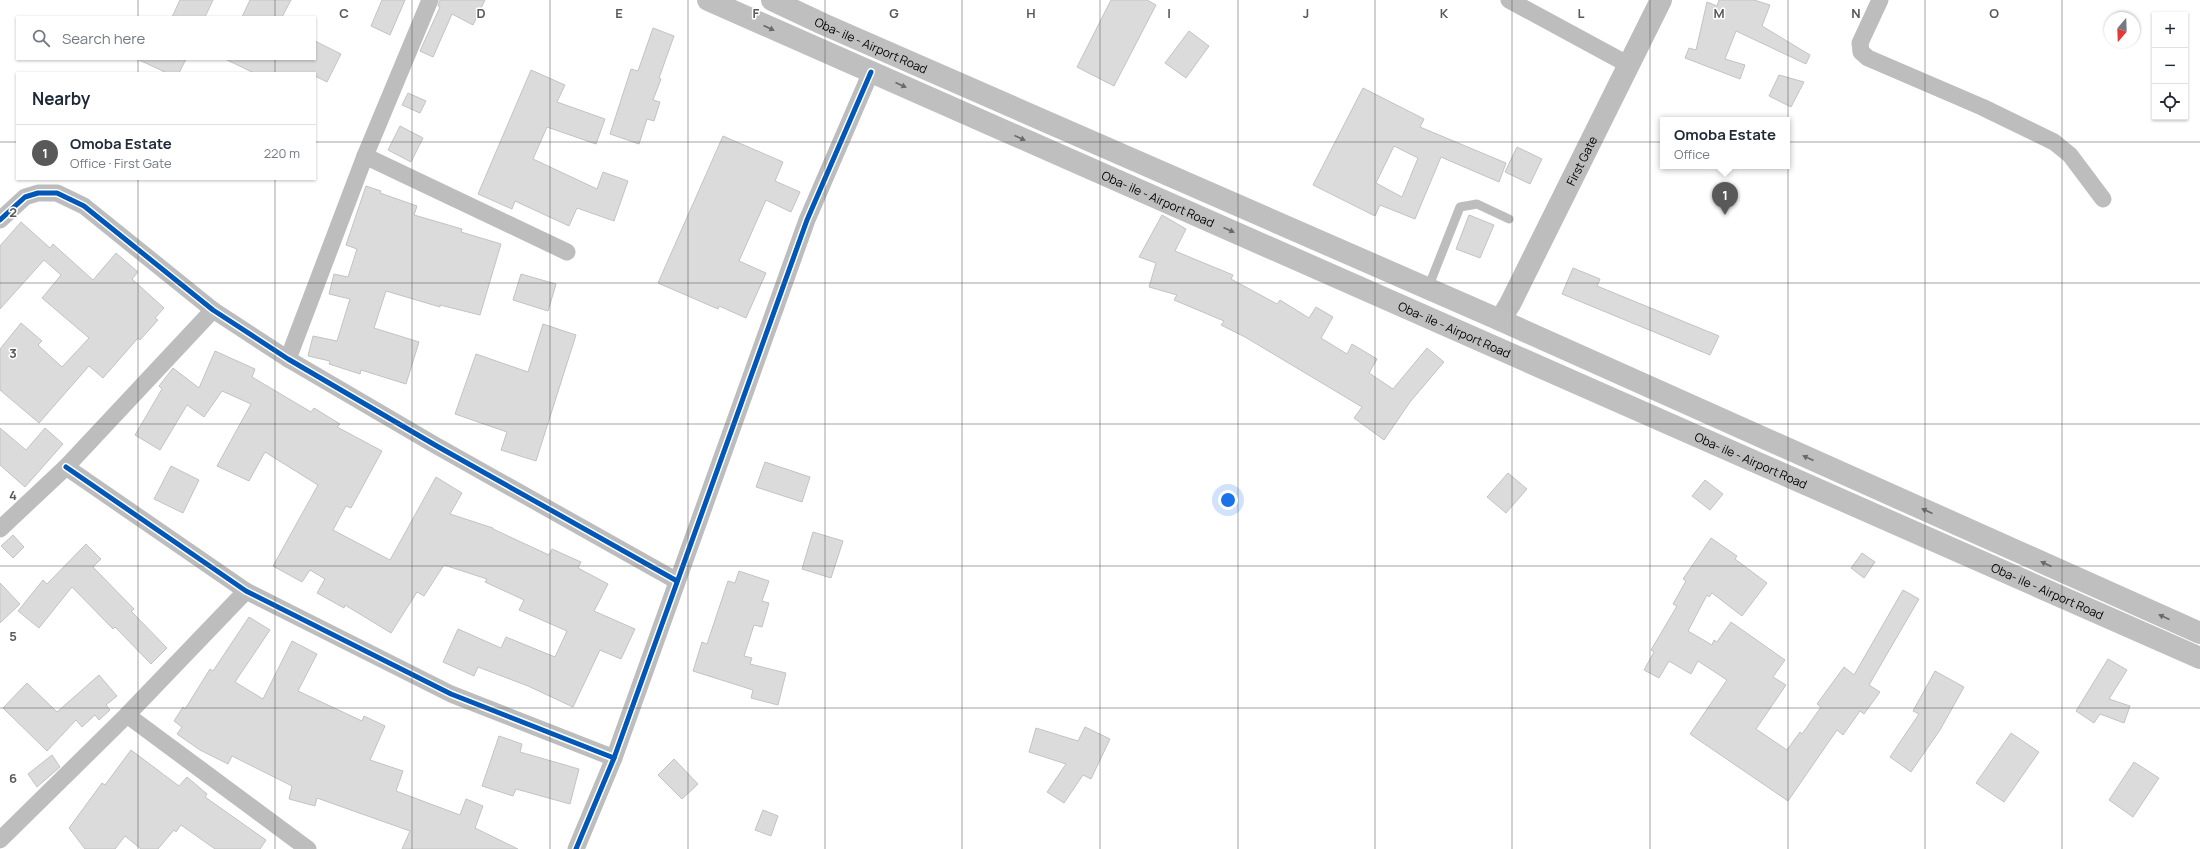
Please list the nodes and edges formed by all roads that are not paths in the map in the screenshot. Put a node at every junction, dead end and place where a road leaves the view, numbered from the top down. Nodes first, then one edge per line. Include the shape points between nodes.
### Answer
1 (430, 0) edge
2 (708, 0) edge
3 (772, 0) edge
4 (1509, 0) edge
5 (1661, 0) edge
6 (1880, 0) edge
7 (823, 24) junction
8 (813, 48) junction
9 (1629, 65) junction
10 (871, 72) junction
11 (365, 156) junction
12 (2103, 199) dead end
13 (1509, 219) dead end
14 (0, 220) edge
15 (567, 252) dead end
16 (1428, 288) junction
17 (213, 310) junction
18 (1500, 320) junction
19 (288, 358) junction
20 (66, 467) junction
21 (1906, 501) junction
22 (1897, 525) junction
23 (0, 528) edge
24 (677, 581) junction
25 (246, 591) junction
26 (2200, 632) edge
27 (2200, 658) edge
28 (127, 715) junction
29 (614, 758) junction
30 (0, 840) edge
31 (305, 848) edge
32 (576, 849) edge

1 - 11 street
2 -> 8 main road, Oba- ile - Airport Road
3 - 7 main road, Oba- ile - Airport Road
4 - 9 street
5 - 9 street, First Gate
6 - 12 street via 1860,43 1861,52 1868,58 1995,113 2063,148
7 - 8 main road
7 - 16 main road, Oba- ile - Airport Road
8 - 10 main road, Oba- ile - Airport Road
9 - 18 street, First Gate
10 -> 22 main road, Oba- ile - Airport Road
10 - 24 street via 807,220
11 - 15 street
11 - 19 street
13 - 16 lane via 1477,204 1460,207
14 - 17 street via 25,197 38,193 57,193 84,206
16 - 18 main road, Oba- ile - Airport Road
17 - 19 street
17 - 20 street
21 -> 18 main road, Oba- ile - Airport Road
19 - 24 street via 435,445
20 - 23 street
20 - 25 street
21 - 22 main road
26 -> 21 main road, Oba- ile - Airport Road
22 - 27 main road, Oba- ile - Airport Road
24 - 29 street
25 - 28 street
25 - 29 street via 451,694
28 - 30 street
28 - 31 street
29 - 32 street

